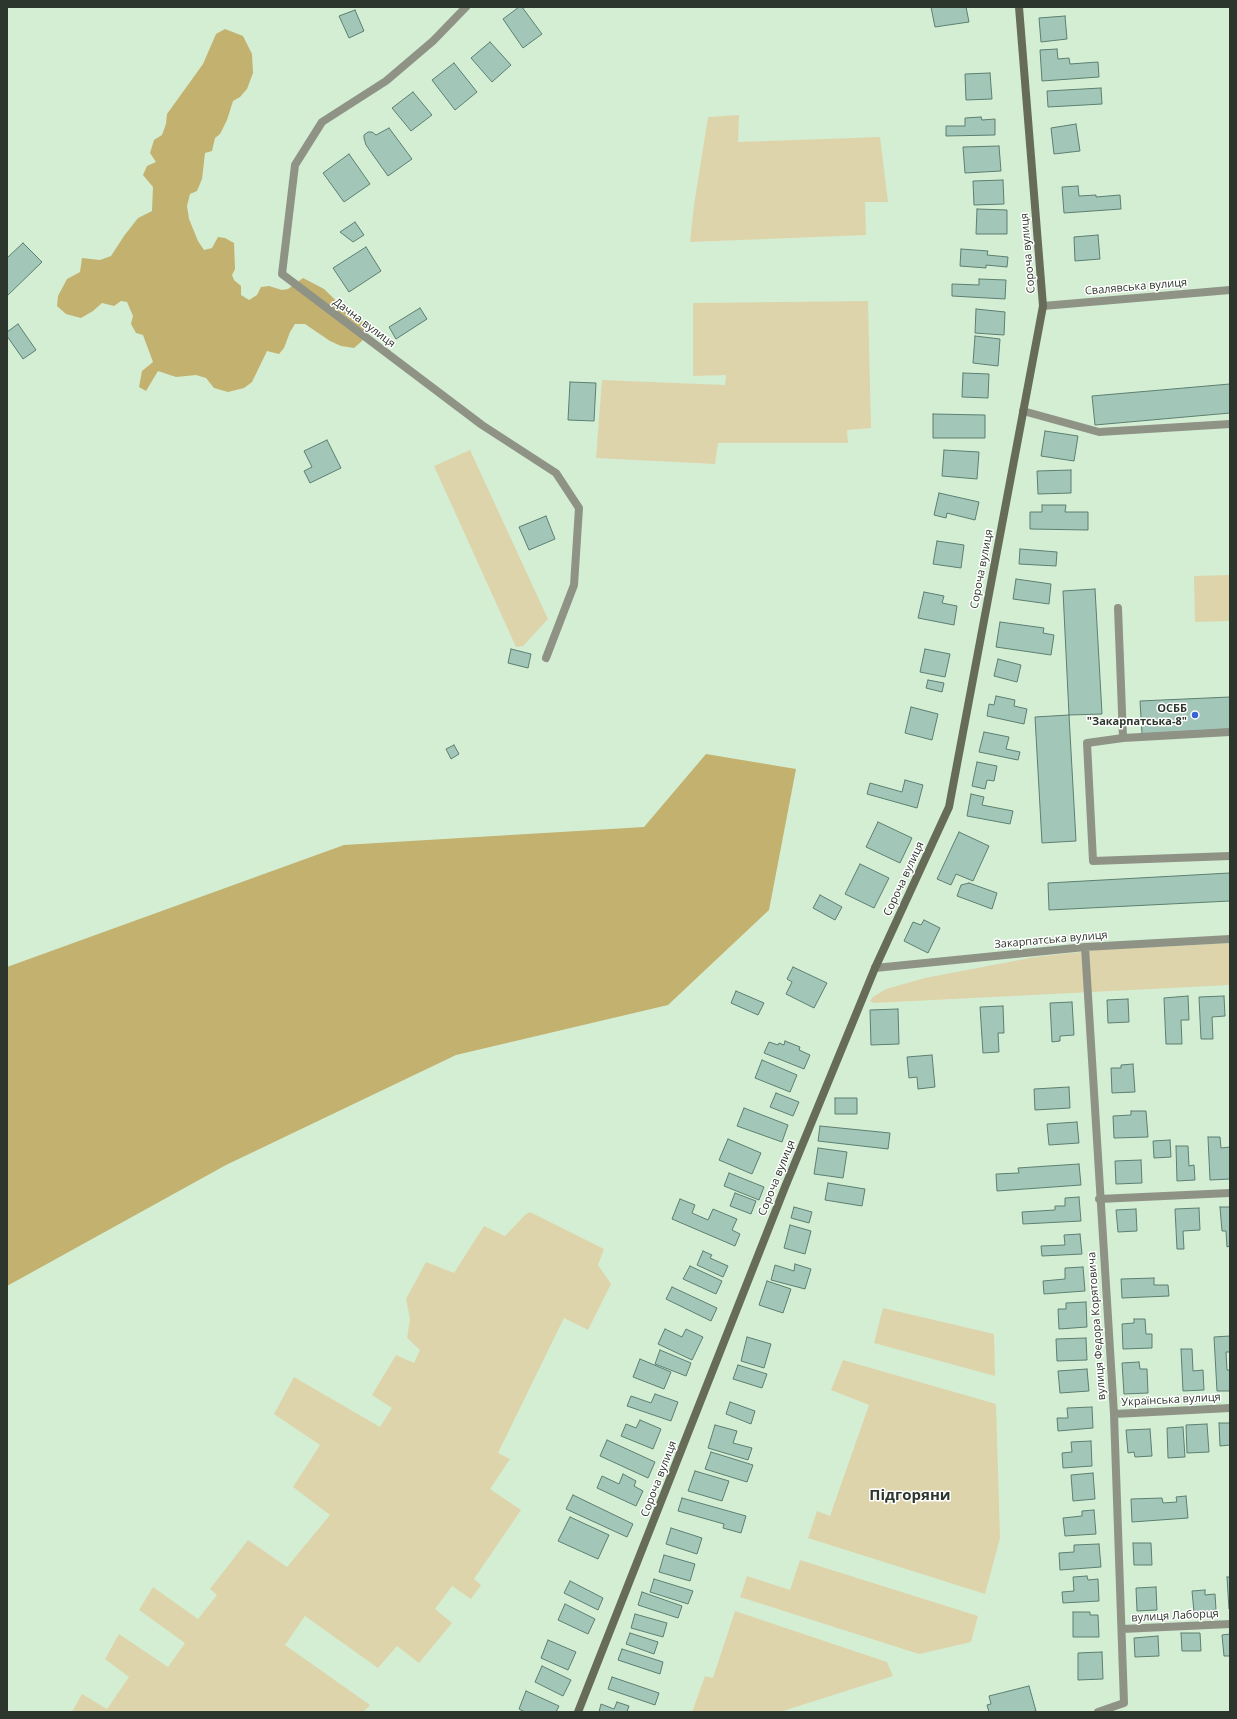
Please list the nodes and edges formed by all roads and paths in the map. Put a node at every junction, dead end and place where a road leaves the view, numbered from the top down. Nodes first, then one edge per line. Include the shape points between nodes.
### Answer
1 (466, 7) edge
2 (1019, 7) edge
3 (1230, 290) edge
4 (1043, 306) junction
5 (1024, 411) junction
6 (1230, 424) edge
7 (1118, 608) dead end
8 (546, 658) dead end
9 (1230, 732) edge
10 (1123, 738) junction
11 (1230, 856) edge
12 (1230, 939) edge
13 (1085, 947) junction
14 (875, 968) junction
15 (1230, 1193) edge
16 (1099, 1199) junction
17 (1230, 1408) edge
18 (1114, 1414) junction
19 (1230, 1624) edge
20 (1122, 1629) junction
21 (578, 1712) edge
22 (1098, 1712) edge

1 - 8 street, Дачна вулиця via 433,41 386,81 322,122 296,165 282,274 482,425 556,473 578,508 578,523 574,585
2 - 4 main road, Сороча вулиця
3 - 4 street, Свалявська вулиця
4 - 5 main road, Сороча вулиця
5 - 6 street via 1099,432
5 - 14 main road, Сороча вулиця via 949,806
7 - 10 street
9 - 10 street
10 - 11 street via 1087,743 1093,861
12 - 13 street, Закарпатська вулиця
13 - 14 street, Закарпатська вулиця
13 - 16 street, вулиця Федора Корятовича
14 - 21 main road, Сороча вулиця via 785,1186
15 - 16 street
16 - 18 street, вулиця Федора Корятовича
17 - 18 street, Українська вулиця
18 - 20 street, вулиця Федора Корятовича
19 - 20 street, вулиця Лаборця
20 - 22 street, вулиця Федора Корятовича via 1124,1703

